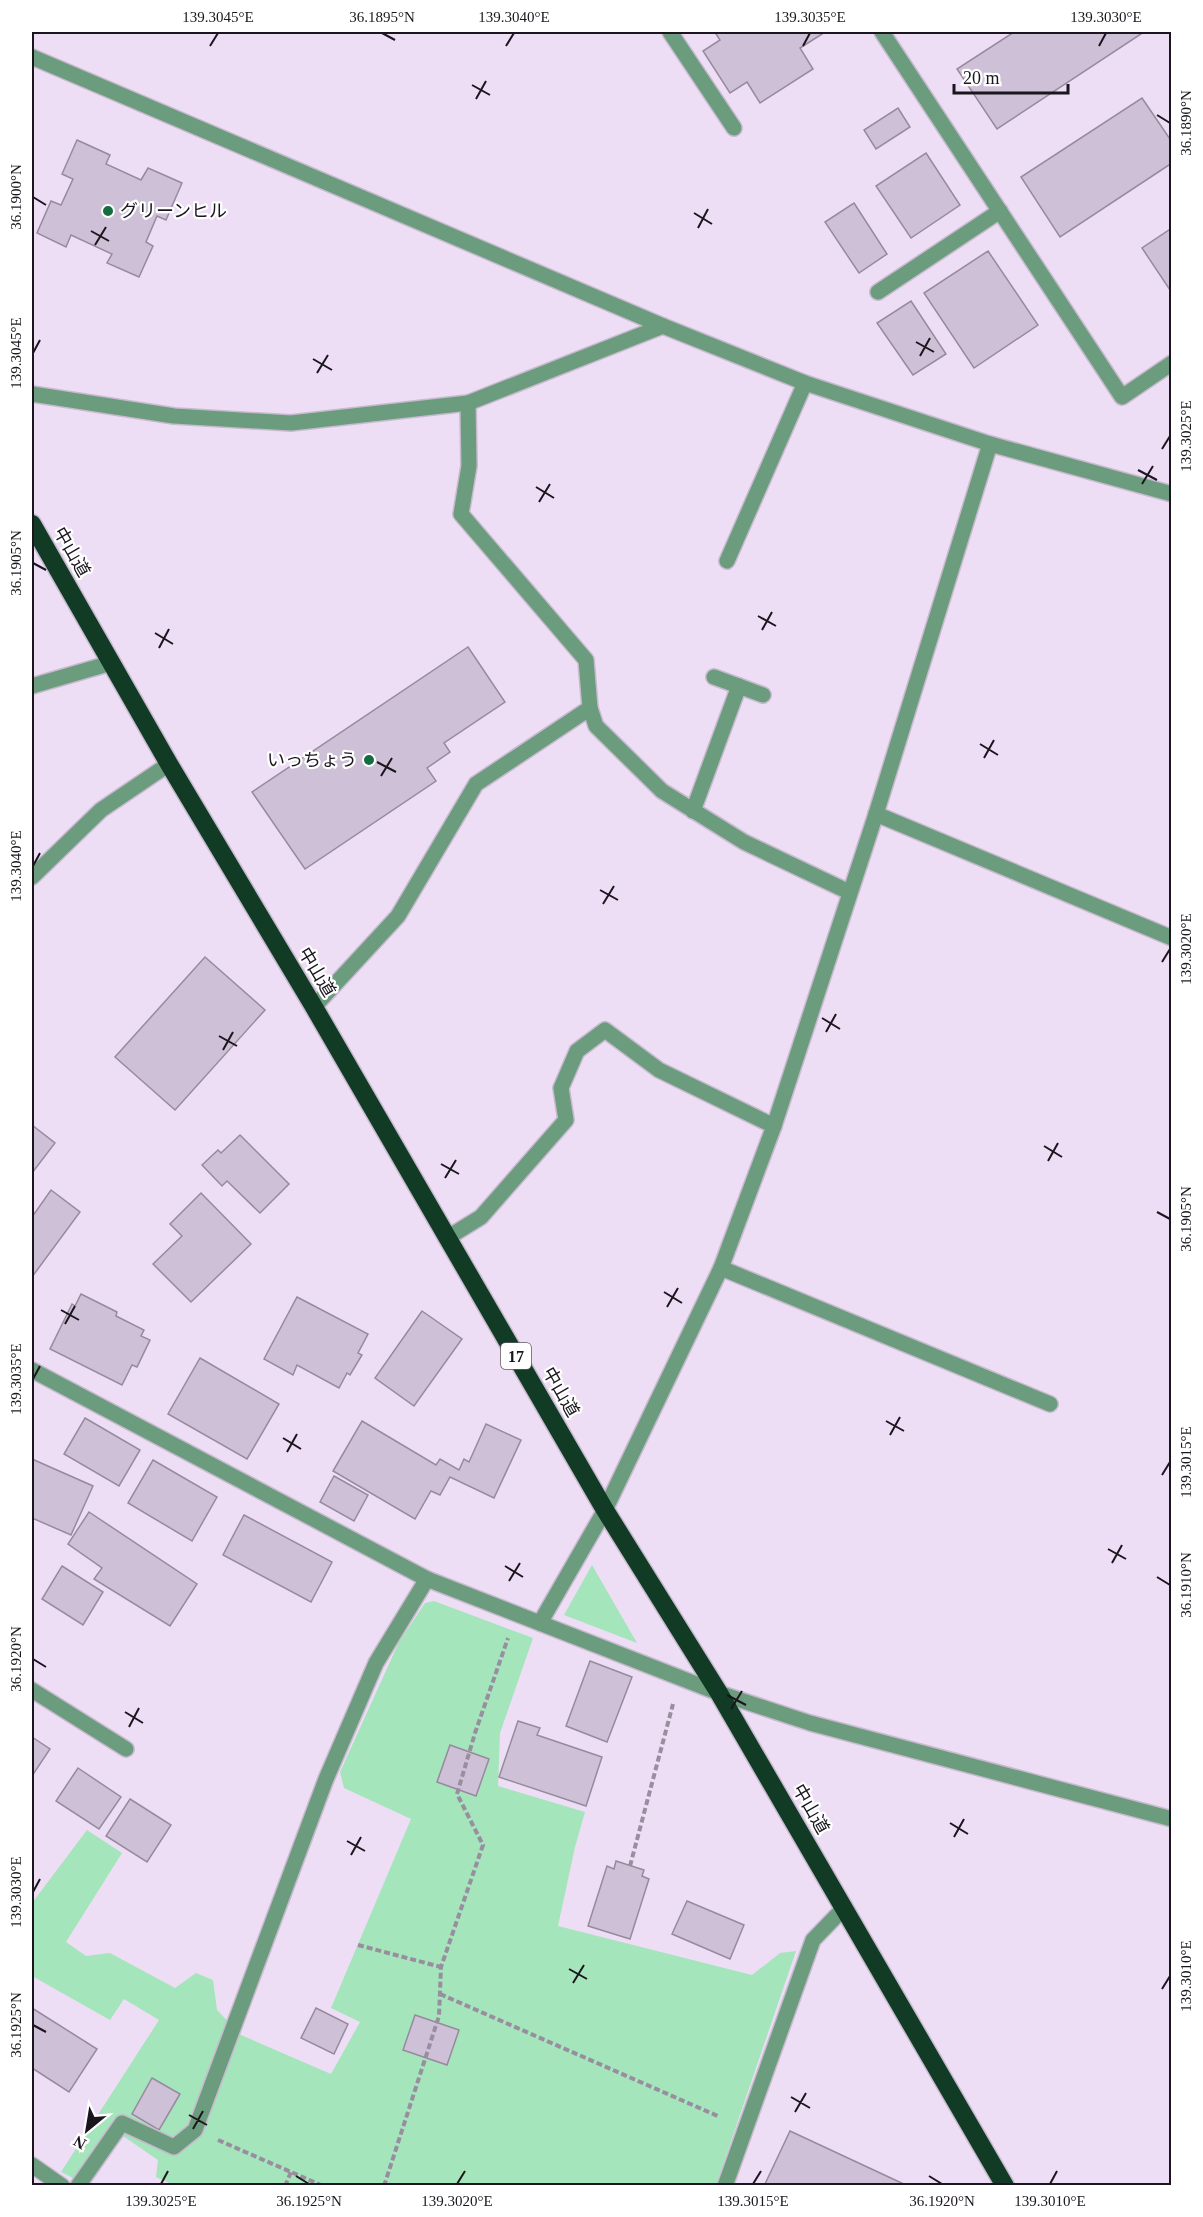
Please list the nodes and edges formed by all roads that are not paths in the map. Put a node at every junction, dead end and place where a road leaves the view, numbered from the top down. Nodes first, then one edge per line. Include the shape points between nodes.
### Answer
1 (670, 32) edge
2 (882, 32) edge
3 (32, 57) edge
4 (734, 128) dead end
5 (1000, 211) junction
6 (878, 292) dead end
7 (663, 326) junction
8 (1172, 363) edge
9 (805, 383) junction
10 (32, 394) edge
11 (468, 403) junction
12 (990, 444) junction
13 (1172, 494) edge
14 (32, 524) edge
15 (727, 561) dead end
16 (111, 663) junction
17 (714, 677) dead end
18 (32, 686) edge
19 (739, 687) junction
20 (763, 695) dead end
21 (590, 708) junction
22 (169, 764) junction
23 (693, 811) junction
24 (876, 814) junction
25 (32, 877) edge
26 (849, 892) junction
27 (1172, 938) edge
28 (314, 1007) junction
29 (774, 1126) junction
30 (447, 1238) junction
31 (721, 1268) junction
32 (32, 1370) edge
33 (1050, 1404) dead end
34 (605, 1510) junction
35 (427, 1579) junction
36 (540, 1623) junction
37 (32, 1690) edge
38 (719, 1694) junction
39 (126, 1749) dead end
40 (1172, 1819) edge
41 (844, 1908) junction
42 (32, 2165) edge
43 (62, 2186) edge
44 (78, 2186) edge
45 (725, 2186) edge
46 (1005, 2186) edge

1 - 4 street
2 - 5 street
3 - 7 street
5 - 6 street
5 - 8 street via 1122,397
7 - 9 street
7 - 11 street
9 - 12 street
9 - 15 street
10 - 11 street via 174,416 291,423
11 - 21 street via 469,465 461,514 586,660
12 - 13 street
12 - 24 street
14 - 16 highway, 中山道 / 17
16 - 18 street
16 - 22 highway, 中山道 / 17
17 - 19 street
19 - 20 street
19 - 23 street
21 - 23 street via 596,726 662,791
21 - 28 street via 476,784 398,915
22 - 25 street via 101,810
22 - 28 highway, 中山道 / 17
23 - 26 street via 744,842
24 - 26 street
24 - 27 street
26 - 29 street
28 - 30 highway, 中山道 / 17
29 - 30 street via 659,1070 606,1030 577,1051 561,1088 566,1120 481,1217
29 - 31 street
30 - 34 highway, 中山道 / 17
31 - 33 street
31 - 34 street
32 - 35 street
34 - 36 street
34 - 38 highway, 中山道 / 17
35 - 36 street
35 - 44 street via 375,1663 326,1779 195,2130 174,2146 122,2123
36 - 38 street
37 - 39 street
38 - 40 street via 887,1745
38 - 41 highway, 中山道 / 17
41 - 45 street via 813,1940
41 - 46 highway, 中山道 / 17
42 - 43 street

